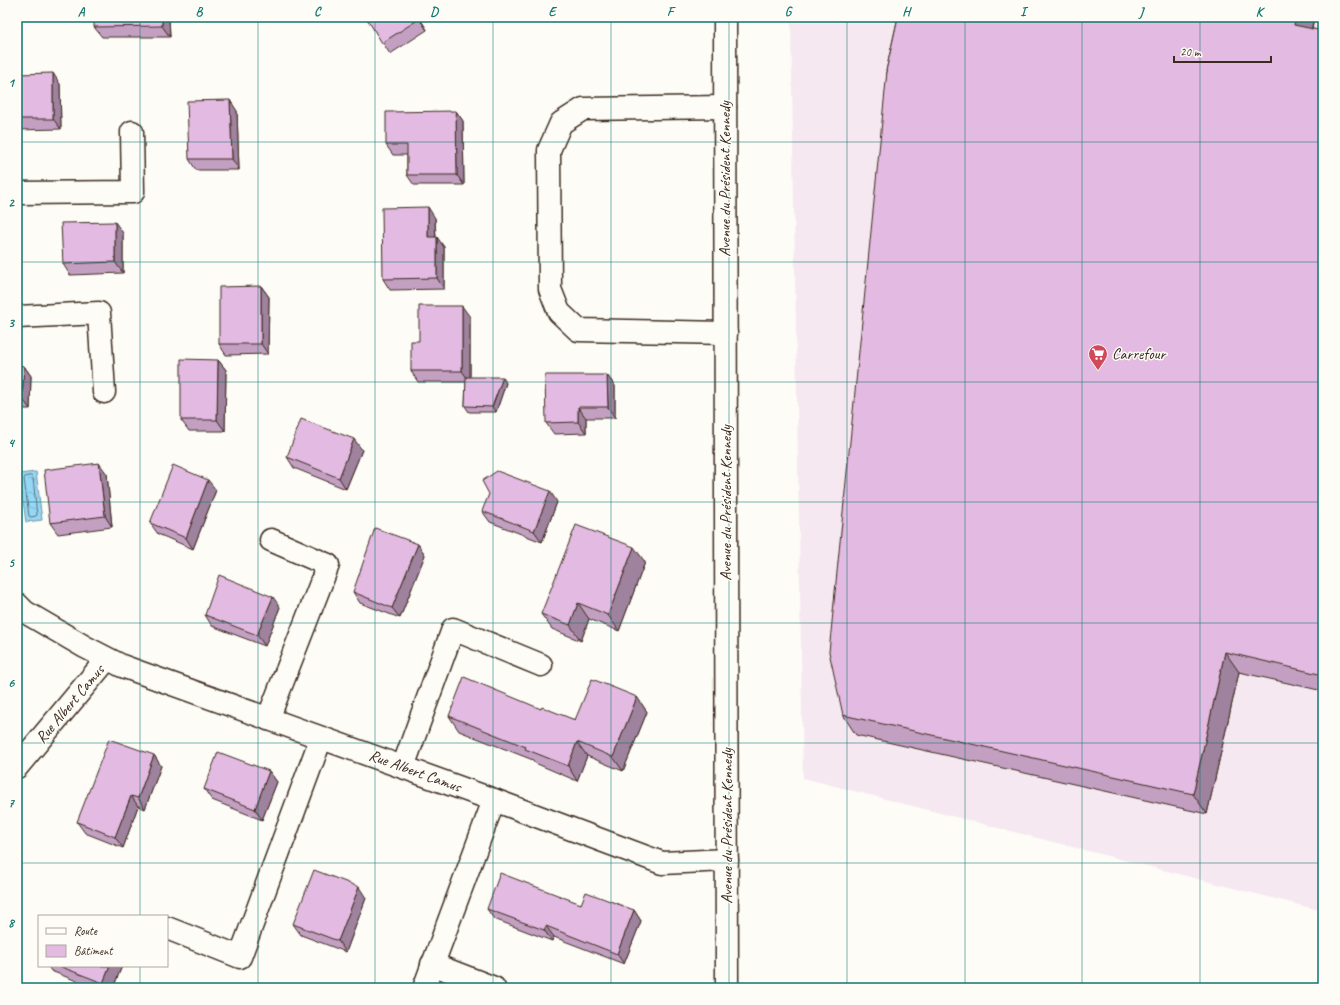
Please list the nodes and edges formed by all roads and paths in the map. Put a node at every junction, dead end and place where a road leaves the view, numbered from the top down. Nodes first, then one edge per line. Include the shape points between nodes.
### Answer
1 (725, 17) edge
2 (725, 107) junction
3 (132, 132) dead end
4 (17, 193) edge
5 (17, 317) edge
6 (726, 333) junction
7 (104, 392) dead end
8 (272, 540) dead end
9 (17, 604) edge
10 (107, 659) junction
11 (541, 665) dead end
12 (268, 719) junction
13 (320, 738) junction
14 (17, 767) edge
15 (403, 767) junction
16 (494, 800) junction
17 (727, 860) junction
18 (168, 928) edge
19 (432, 964) junction
20 (424, 988) edge
21 (494, 988) edge
22 (727, 988) edge

1 - 2 street, Avenue du Président Kennedy
2 - 6 street, Avenue du Président Kennedy
2 - 6 street via 583,109 561,123 549,150 549,166 550,289 559,312 578,330
3 - 4 street via 133,192
5 - 7 street via 99,313
6 - 17 street, Avenue du Président Kennedy
8 - 12 street via 328,565
9 - 10 street, Rue Albert Camus via 25,612
10 - 12 street, Rue Albert Camus
10 - 14 street, Rue Albert Camus
11 - 15 street via 453,630
12 - 13 street, Rue Albert Camus
13 - 15 street, Rue Albert Camus
13 - 18 street via 240,957
15 - 16 street, Rue Albert Camus
16 - 17 street, Rue Albert Camus via 662,863
16 - 19 street
17 - 22 street, Avenue du Président Kennedy
19 - 20 street
19 - 21 street

